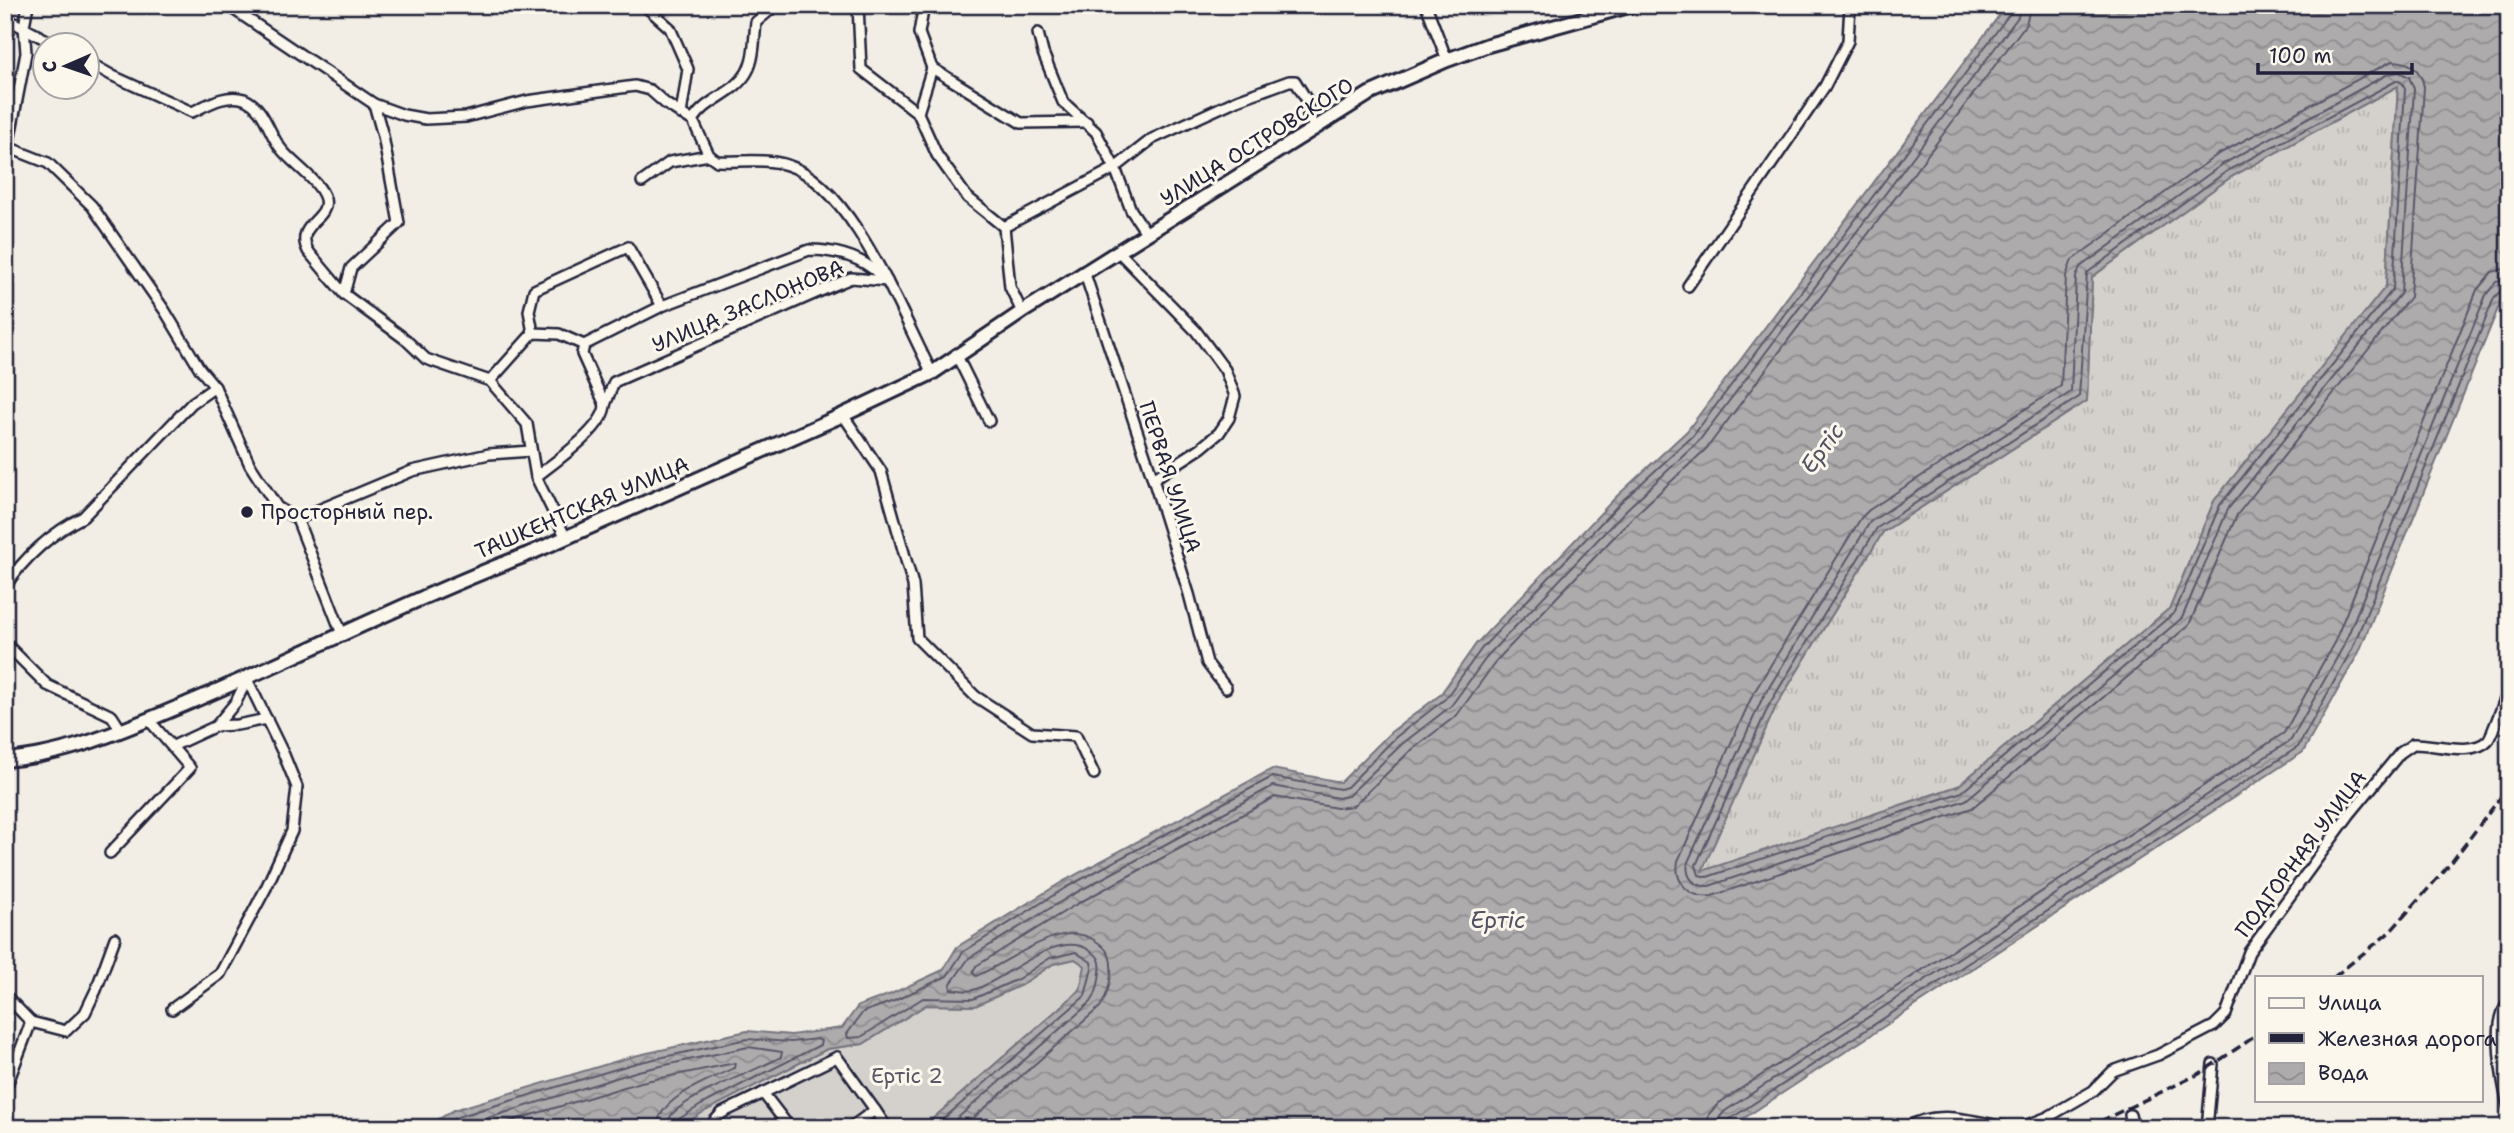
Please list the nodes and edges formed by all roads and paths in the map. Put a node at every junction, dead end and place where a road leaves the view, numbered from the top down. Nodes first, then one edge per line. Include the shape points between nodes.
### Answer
1 (28, 5) edge
2 (227, 5) edge
3 (644, 5) edge
4 (776, 5) edge
5 (858, 5) edge
6 (924, 5) edge
7 (1426, 5) edge
8 (1632, 5) edge
9 (1850, 5) edge
10 (5, 18) edge
11 (24, 26) junction
12 (34, 32) edge
13 (1038, 33) dead end
14 (1447, 60) junction
15 (932, 68) junction
16 (102, 70) edge
17 (374, 104) junction
18 (918, 113) junction
19 (681, 114) junction
20 (694, 121) junction
21 (1087, 122) junction
22 (1317, 129) junction
23 (7, 147) edge
24 (709, 155) junction
25 (1115, 168) junction
26 (642, 182) dead end
27 (1004, 227) junction
28 (1147, 234) junction
29 (1119, 253) junction
30 (1085, 274) junction
31 (887, 281) junction
32 (1688, 286) dead end
33 (344, 294) junction
34 (662, 306) junction
35 (1022, 312) junction
36 (533, 333) junction
37 (584, 345) junction
38 (956, 354) junction
39 (932, 373) junction
40 (490, 381) junction
41 (215, 387) junction
42 (605, 405) junction
43 (843, 415) junction
44 (989, 421) dead end
45 (531, 451) junction
46 (536, 477) junction
47 (1153, 479) junction
48 (297, 519) junction
49 (565, 536) junction
50 (5, 587) edge
51 (342, 634) junction
52 (5, 643) edge
53 (247, 679) junction
54 (1226, 688) dead end
55 (2509, 690) edge
56 (267, 719) junction
57 (149, 720) junction
58 (216, 726) junction
59 (121, 730) junction
60 (173, 746) junction
61 (5, 760) edge
62 (1094, 774) dead end
63 (110, 853) dead end
64 (115, 938) dead end
65 (5, 995) edge
66 (2509, 1002) edge
67 (173, 1009) dead end
68 (31, 1022) junction
69 (2213, 1064) dead end
70 (5, 1090) edge
71 (763, 1093) junction
72 (2509, 1109) edge
73 (875, 1110) junction
74 (2130, 1115) dead end
75 (708, 1128) edge
76 (790, 1128) edge
77 (850, 1128) edge
78 (887, 1128) edge
79 (1906, 1128) edge
80 (2012, 1128) edge
81 (2020, 1128) edge
82 (2133, 1128) edge
83 (2207, 1128) edge

1 - 11 street
2 - 17 street
3 - 19 street via 670,28 688,69
4 - 20 street via 756,22 747,72 699,110
5 - 18 street via 860,69
6 - 15 street via 919,33
7 - 14 street
8 - 14 main road, УЛИЦА ОСТРОВСКОГО
9 - 32 street via 1848,41 1825,86
10 - 11 street
11 - 12 street
11 - 23 street via 26,53
13 - 21 street via 1063,102
14 - 22 main road, УЛИЦА ОСТРОВСКОГО via 1370,94
15 - 18 street
15 - 21 street via 1021,123
16 - 33 street via 192,112 231,98 256,107 279,148 325,199 324,209 306,230 304,244
17 - 19 street via 426,119 466,117 527,101 635,86 650,90
17 - 33 street via 399,223 351,268
18 - 27 street via 937,155 967,197
19 - 20 street
20 - 24 street
21 - 25 street
22 - 25 street via 1308,116 1308,102 1295,81 1289,81 1152,139
22 - 28 main road, УЛИЦА ОСТРОВСКОГО
23 - 41 street via 48,163 92,206
24 - 26 street via 670,162
24 - 31 street via 717,161 785,164 801,170 839,202
25 - 27 street
25 - 28 street via 1130,210
27 - 35 street via 1010,288
28 - 29 main road, УЛИЦА ОСТРОВСКОГО
29 - 30 main road, УЛИЦА ОСТРОВСКОГО
29 - 47 street via 1196,331 1225,370 1235,396 1219,433
30 - 35 main road, УЛИЦА ОСТРОВСКОГО
30 - 47 street, ПЕРВАЯ УЛИЦА
31 - 34 street, УЛИЦА ЗАСЛОНОВА via 869,264 830,250 808,250
31 - 39 street
31 - 42 street, УЛИЦА ЗАСЛОНОВА via 851,278 820,291 614,382
33 - 40 street via 426,359
34 - 36 street via 628,247 534,290 529,311
34 - 37 street, УЛИЦА ЗАСЛОНОВА
35 - 38 main road, УЛИЦА ОСТРОВСКОГО
36 - 37 street via 559,334
36 - 40 street
37 - 42 street via 582,354
38 - 39 main road, УЛИЦА ОСТРОВСКОГО
38 - 44 street
39 - 43 main road, ТАШКЕНТСКАЯ УЛИЦА
40 - 45 street via 527,424
41 - 48 street via 250,465 277,507
41 - 50 street via 192,404 83,517 40,547
42 - 46 street, УЛИЦА ЗАСЛОНОВА via 598,423
43 - 49 main road, ТАШКЕНТСКАЯ УЛИЦА
43 - 62 street via 881,471 913,585 917,638 975,696 1032,733 1076,736
45 - 46 street
45 - 48 street via 489,454 412,471
46 - 49 street
47 - 54 street, ПЕРВАЯ УЛИЦА via 1207,663
48 - 51 street
49 - 51 main road, ТАШКЕНТСКАЯ УЛИЦА
51 - 53 main road, ТАШКЕНТСКАЯ УЛИЦА
52 - 59 street via 47,685 112,716
53 - 56 street
53 - 57 main road, ТАШКЕНТСКАЯ УЛИЦА
53 - 58 street
55 - 81 street, ПОДГОРНАЯ УЛИЦА via 2489,739 2480,746 2413,744 2400,753 2349,814 2249,952 2226,1014 2214,1027 2113,1072 2093,1091
56 - 58 street
56 - 67 street via 296,786 292,831 220,974
57 - 59 main road, ТАШКЕНТСКАЯ УЛИЦА
57 - 60 street
58 - 60 street
59 - 61 main road, ТАШКЕНТСКАЯ УЛИЦА via 41,756
60 - 63 street via 190,768
64 - 68 street via 85,1013 66,1031
65 - 68 street
66 - 72 street via 2499,1023 2500,1064
68 - 70 street
69 - 83 street
71 - 73 street via 837,1058
71 - 75 street via 722,1114
71 - 76 street
73 - 77 street
73 - 78 street
74 - 82 street
79 - 80 street via 1915,1122 1950,1117

